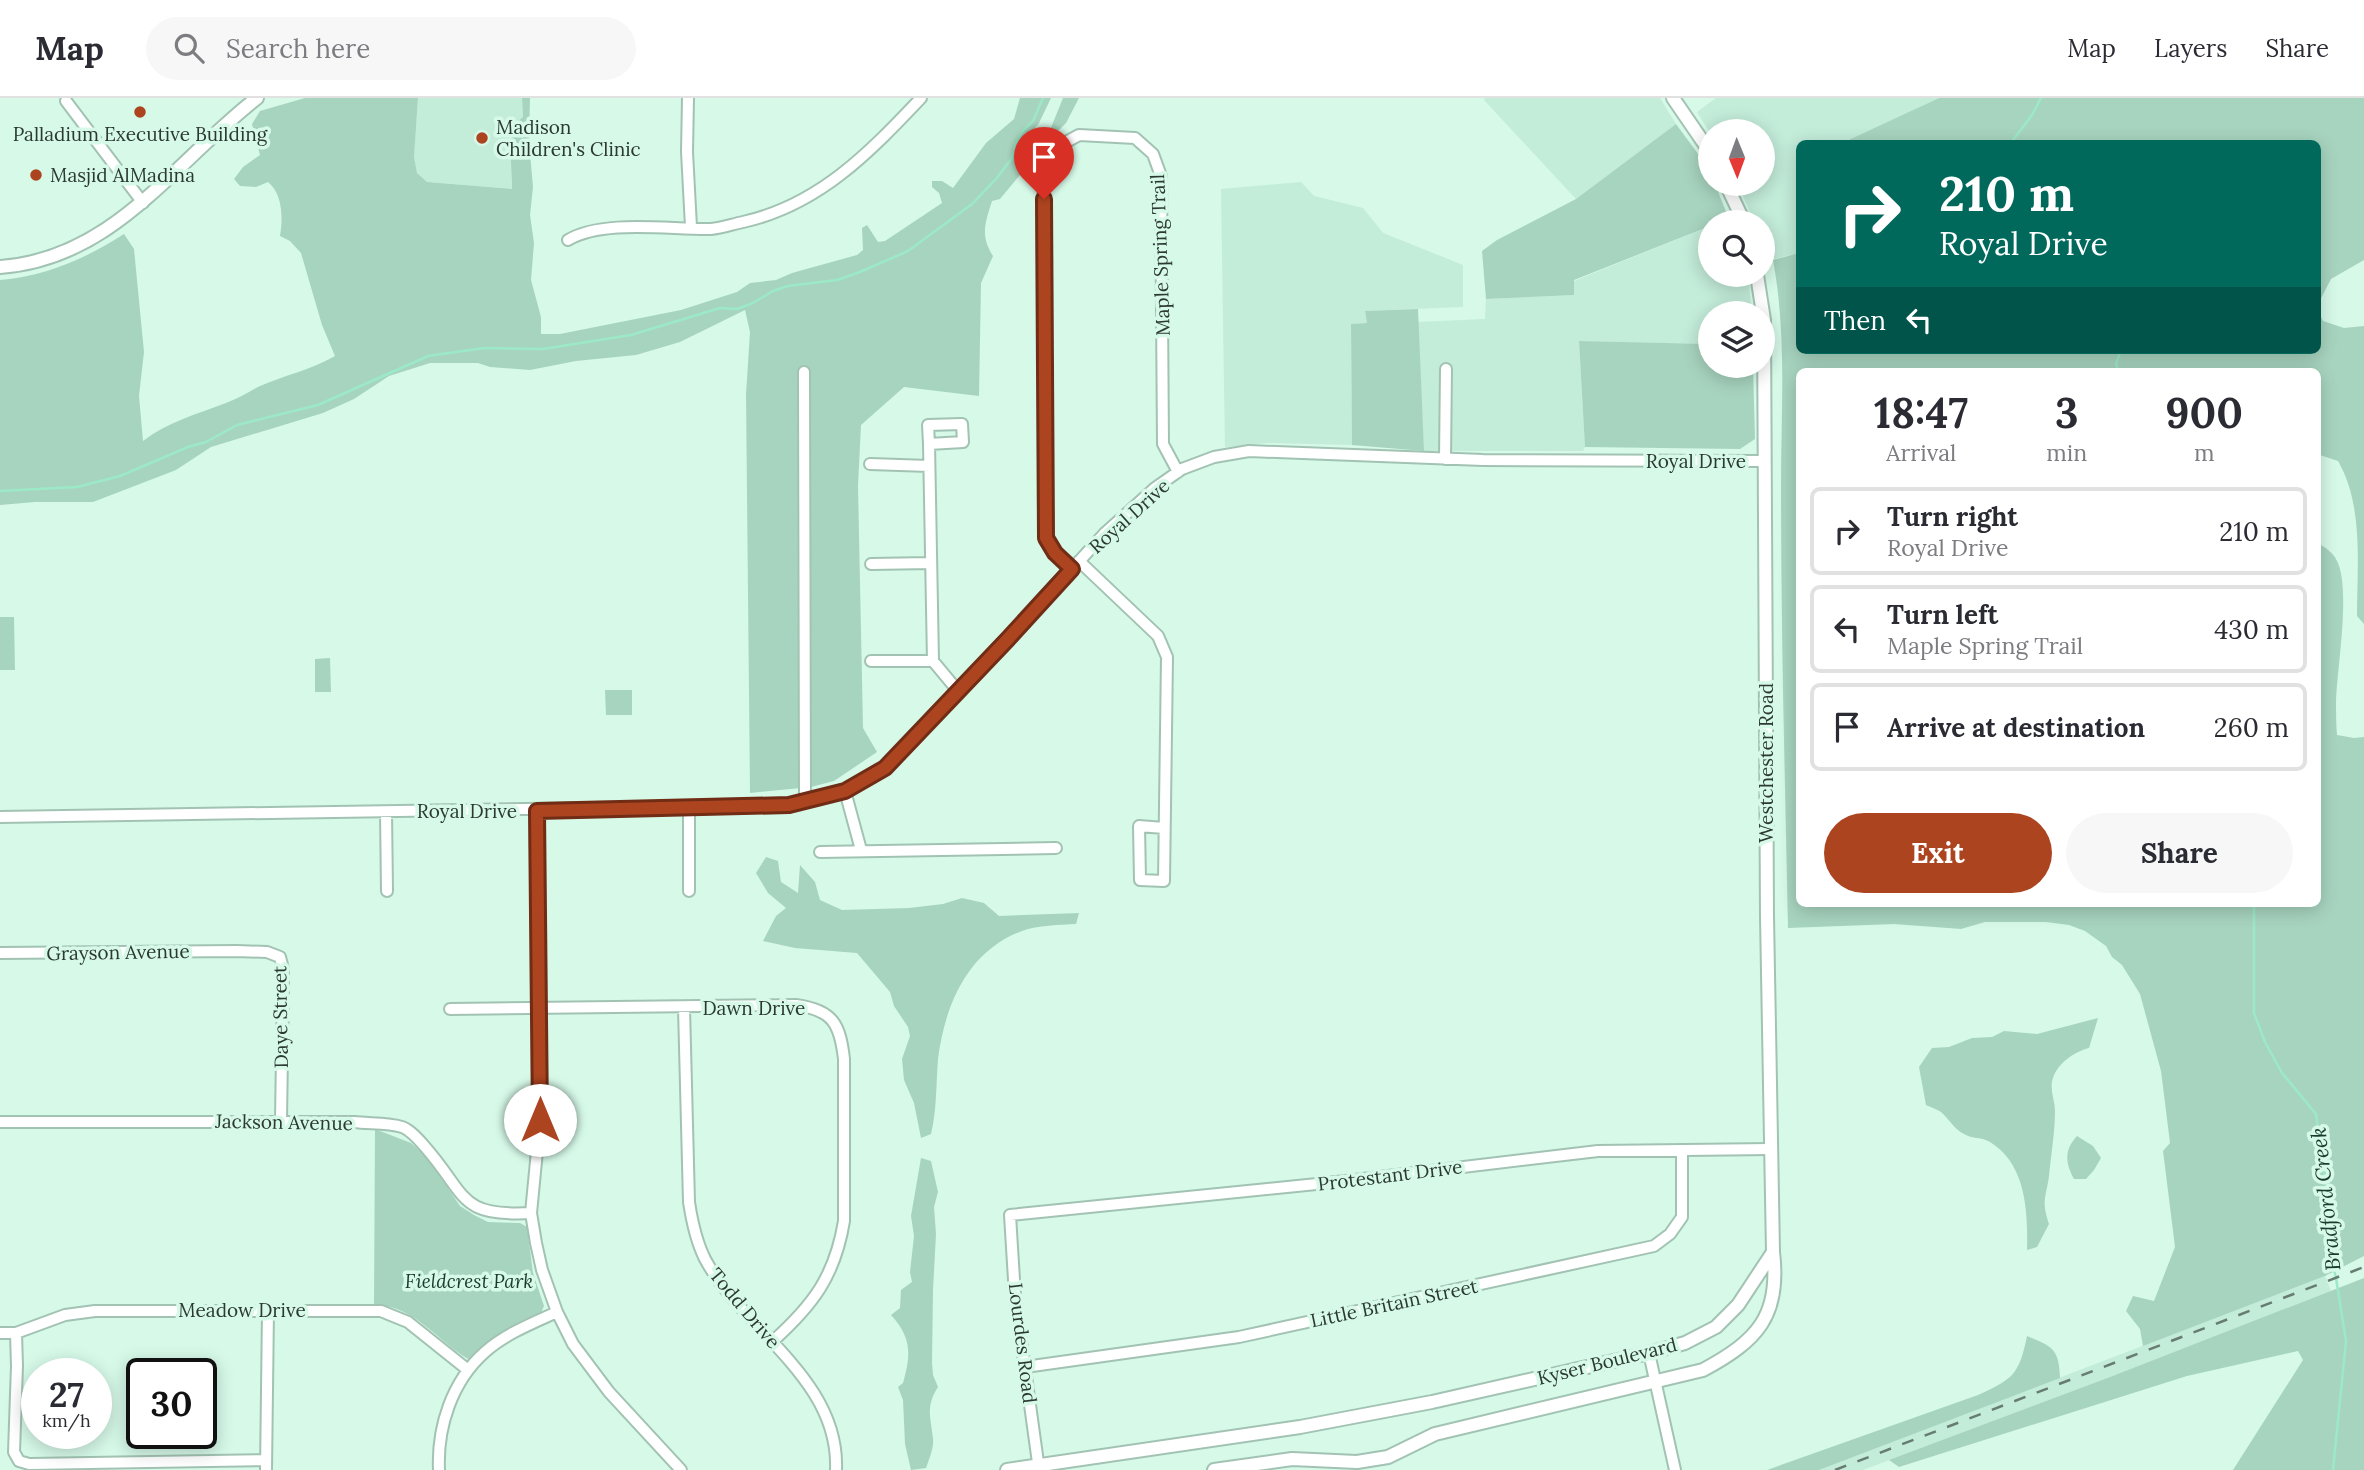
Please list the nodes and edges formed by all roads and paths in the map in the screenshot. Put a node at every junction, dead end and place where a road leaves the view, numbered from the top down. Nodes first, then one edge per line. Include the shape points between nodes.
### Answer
1 (257, 98) edge
2 (688, 98) edge
3 (921, 98) edge
4 (1673, 98) edge
5 (66, 101) dead end
6 (1698, 134) edge
7 (143, 203) junction
8 (691, 228) junction
9 (568, 240) dead end
10 (0, 267) edge
11 (1759, 287) edge
12 (1446, 369) dead end
13 (804, 372) dead end
14 (929, 444) dead end
15 (1445, 459) junction
16 (1764, 461) junction
17 (870, 464) dead end
18 (929, 466) junction
19 (1178, 472) junction
20 (932, 563) junction
21 (871, 564) dead end
22 (1076, 565) junction
23 (933, 661) junction
24 (871, 662) dead end
25 (958, 691) junction
26 (845, 791) junction
27 (805, 801) junction
28 (688, 807) junction
29 (537, 811) junction
30 (386, 812) junction
31 (0, 817) edge
32 (1164, 828) junction
33 (1056, 848) dead end
34 (861, 850) junction
35 (820, 852) dead end
36 (387, 891) dead end
37 (689, 891) dead end
38 (237, 951) joint
39 (0, 953) edge
40 (540, 1008) junction
41 (684, 1008) junction
42 (450, 1009) dead end
43 (281, 1121) junction
44 (0, 1122) edge
45 (1771, 1149) junction
46 (1682, 1150) junction
47 (531, 1213) junction
48 (1010, 1215) joint
49 (1773, 1252) junction
50 (268, 1310) junction
51 (557, 1312) junction
52 (0, 1334) edge
53 (16, 1334) junction
54 (773, 1341) junction
55 (1648, 1353) junction
56 (1025, 1367) junction
57 (468, 1370) junction
58 (1654, 1381) junction
59 (266, 1465) edge
60 (1039, 1467) edge
61 (439, 1470) edge
62 (681, 1470) edge
63 (836, 1470) edge
64 (1007, 1470) edge
65 (1214, 1470) edge
66 (1675, 1470) edge

1 - 7 street
2 - 8 street
3 - 8 street via 845,174 799,203 757,219 713,229
4 - 6 street
5 - 7 street
7 - 10 street via 93,239 60,255
8 - 9 street via 602,229
11 - 16 street, Westchester Road via 1764,320
12 - 15 street
13 - 27 street
14 - 18 street
15 - 16 street, Royal Drive
15 - 19 street, Royal Drive via 1249,451 1214,457
16 - 45 street, Westchester Road
17 - 18 street
18 - 20 street
19 - 22 street, Royal Drive via 1105,533
19 - 22 street, Maple Spring Trail via 1163,444 1161,176 1153,154 1135,138 1079,135 1058,147 1043,173 1046,538 1055,553
20 - 21 street
20 - 23 street
22 - 25 street, Royal Drive
22 - 32 street, Maple Spring Trail via 1158,636 1167,657
23 - 24 street
23 - 25 street
25 - 26 street, Royal Drive via 885,768
26 - 27 street, Royal Drive
26 - 34 street
27 - 28 street, Royal Drive via 763,807
28 - 29 street, Royal Drive
28 - 37 street
29 - 30 street, Royal Drive
29 - 40 street
30 - 31 street, Royal Drive
30 - 36 street
32 - 32 street, Maple Spring Trail via 1164,881 1140,880 1139,826
33 - 34 street
34 - 35 street
38 - 39 street, Grayson Avenue
38 - 43 street, Daye Street via 267,952 279,957 283,969
40 - 41 street, Dawn Drive
40 - 42 street, Dawn Drive
40 - 47 street via 540,1120
41 - 54 street, Todd Drive via 689,1202 695,1234 719,1281
41 - 54 street, Dawn Drive via 816,1008 834,1020 841,1035 844,1221 840,1245 826,1281 810,1305
43 - 44 street, Jackson Avenue
43 - 47 street, Jackson Avenue via 403,1127 442,1166 462,1198 483,1210
45 - 46 street, Protestant Drive
45 - 49 street, Westchester Road
46 - 48 street, Protestant Drive via 1598,1151
46 - 56 street, Little Britain Street via 1682,1217 1654,1246 1239,1336
47 - 51 street via 542,1270
48 - 56 street, Lourdes Road
49 - 55 street, Kyser Boulevard via 1738,1305 1716,1327 1685,1343
49 - 58 street, Kyser Boulevard via 1772,1303 1754,1335 1733,1354 1703,1370
50 - 53 street, Meadow Drive via 95,1311 65,1315
50 - 57 street, Meadow Drive via 381,1311 408,1322
50 - 59 street
51 - 57 street via 503,1339
51 - 62 street via 573,1344 610,1392
52 - 53 street, Meadow Drive
53 - 59 street via 14,1452 19,1461
54 - 63 street, Todd Drive via 824,1409 834,1436
55 - 58 street
55 - 60 street, Kyser Boulevard via 1300,1427
56 - 60 street, Lourdes Road
57 - 61 street via 443,1422
58 - 65 street, Kyser Boulevard via 1434,1434 1388,1457 1357,1462 1292,1459
58 - 66 street
60 - 64 street, Kyser Boulevard

